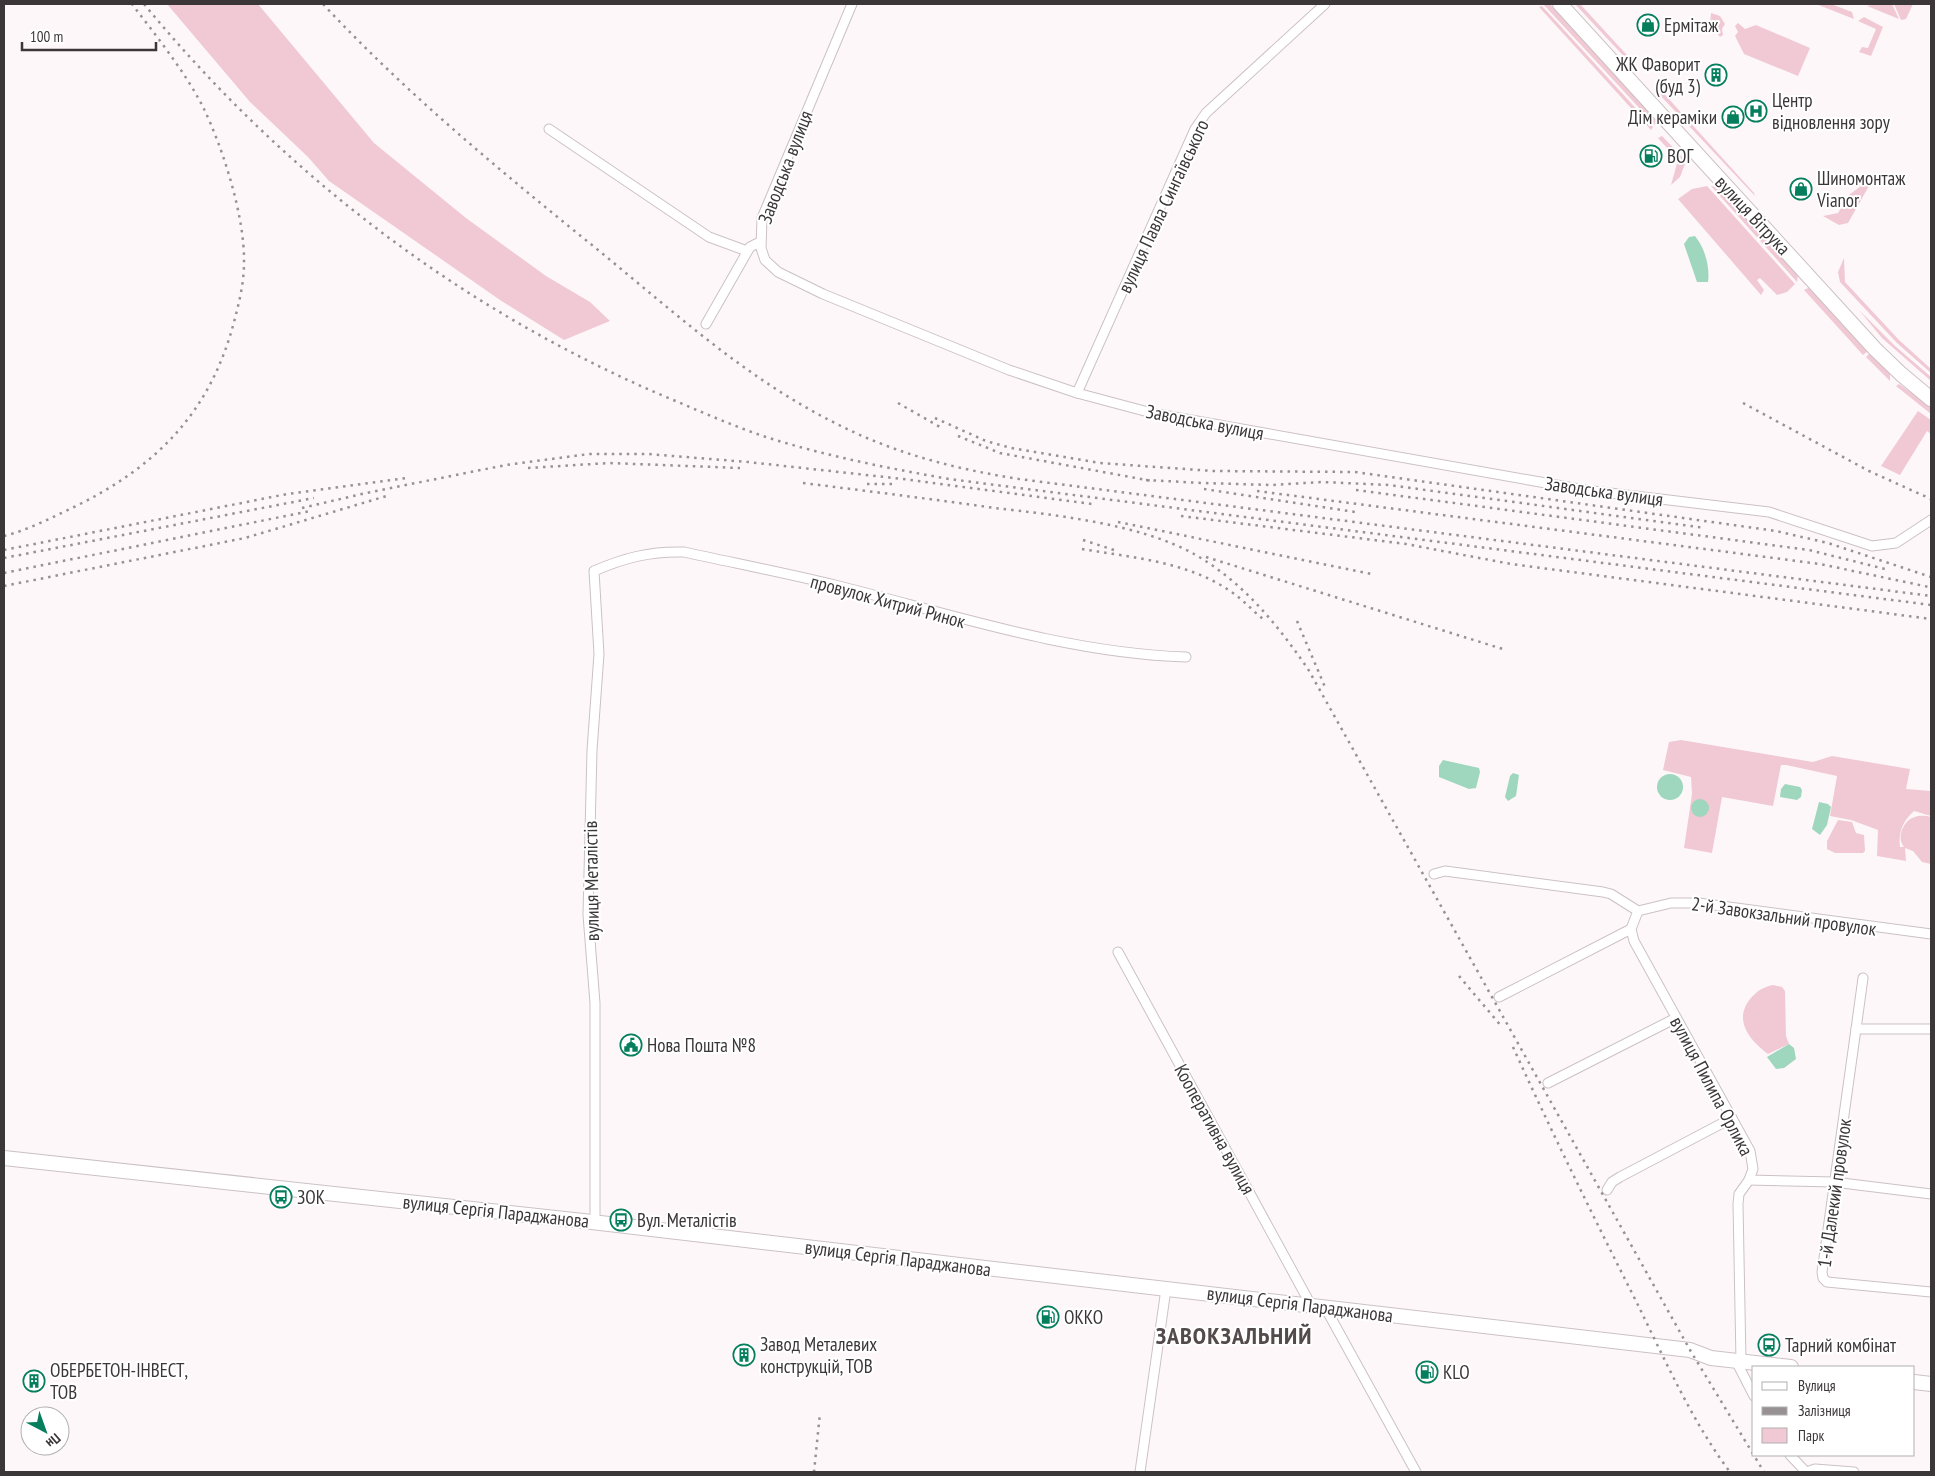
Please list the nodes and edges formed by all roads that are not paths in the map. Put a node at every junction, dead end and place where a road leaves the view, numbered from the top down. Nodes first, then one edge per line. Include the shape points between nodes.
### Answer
1 (852, 4) edge
2 (1326, 4) edge
3 (1560, 4) edge
4 (1568, 4) edge
5 (549, 129) dead end
6 (760, 242) junction
7 (747, 251) junction
8 (706, 324) dead end
9 (1931, 390) edge
10 (1077, 393) junction
11 (1931, 399) edge
12 (1931, 520) edge
13 (594, 571) joint
14 (1186, 657) dead end
15 (1434, 874) dead end
16 (1638, 910) junction
17 (1631, 929) junction
18 (1931, 934) edge
19 (1118, 952) dead end
20 (1863, 978) dead end
21 (1499, 997) dead end
22 (1676, 1018) junction
23 (1856, 1029) junction
24 (1931, 1029) edge
25 (1548, 1084) dead end
26 (1732, 1118) junction
27 (4, 1158) edge
28 (1749, 1180) junction
29 (1834, 1182) junction
30 (1607, 1190) dead end
31 (1931, 1194) edge
32 (595, 1222) junction
33 (1166, 1289) junction
34 (1931, 1292) edge
35 (1319, 1308) junction
36 (1738, 1361) junction
37 (1782, 1366) edge
38 (1915, 1382) edge
39 (1931, 1384) edge
40 (1752, 1392) edge
41 (1791, 1456) edge
42 (1140, 1472) edge
43 (1416, 1472) edge
44 (1806, 1472) edge
45 (1854, 1472) edge

1 - 6 street, Заводська вулиця via 762,218
2 - 10 street, вулиця Павла Сингаївського via 1206,113 1195,129
3 - 11 main road, вулиця Вітрука via 1875,349
4 - 9 main road, вулиця Вітрука via 1880,345
5 - 7 street via 709,237
6 - 7 street
6 - 10 street, Заводська вулиця via 765,260 773,269 814,289 1009,370
7 - 8 street
10 - 12 street, Заводська вулиця via 1152,413 1585,490 1770,512 1872,546 1896,543
13 - 14 street, провулок Хитрий Ринок via 659,551 684,552 835,586 977,624 1138,656
13 - 32 street, вулиця Металістів via 599,654 592,750 588,915 596,1003
15 - 16 street via 1445,870 1603,892
16 - 17 street
16 - 18 street, 2-й Завокзальний провулок via 1671,903 1699,903
17 - 21 street
17 - 22 street, вулиця Пилипа Орлика
19 - 35 street, Кооперативна вулиця
20 - 23 street, 1-й Далекий провулок
22 - 25 street
22 - 26 street, вулиця Пилипа Орлика
23 - 24 street
23 - 29 street, 1-й Далекий провулок
26 - 28 street, вулиця Пилипа Орлика via 1753,1158
26 - 30 street via 1620,1176
27 - 32 main road, вулиця Сергія Параджанова
28 - 29 street, вулиця Пилипа Орлика
28 - 36 street via 1739,1194 1738,1204
29 - 31 street, вулиця Пилипа Орлика
29 - 34 street, 1-й Далекий провулок via 1822,1272 1824,1281
32 - 33 main road, вулиця Сергія Параджанова
33 - 35 main road, вулиця Сергія Параджанова
33 - 42 street
35 - 36 main road, вулиця Сергія Параджанова via 1690,1350 1711,1358
35 - 43 street, Кооперативна вулиця
36 - 37 main road, вулиця Сергія Параджанова
36 - 40 street
38 - 39 main road
41 - 44 street
44 - 45 street via 1816,1469

